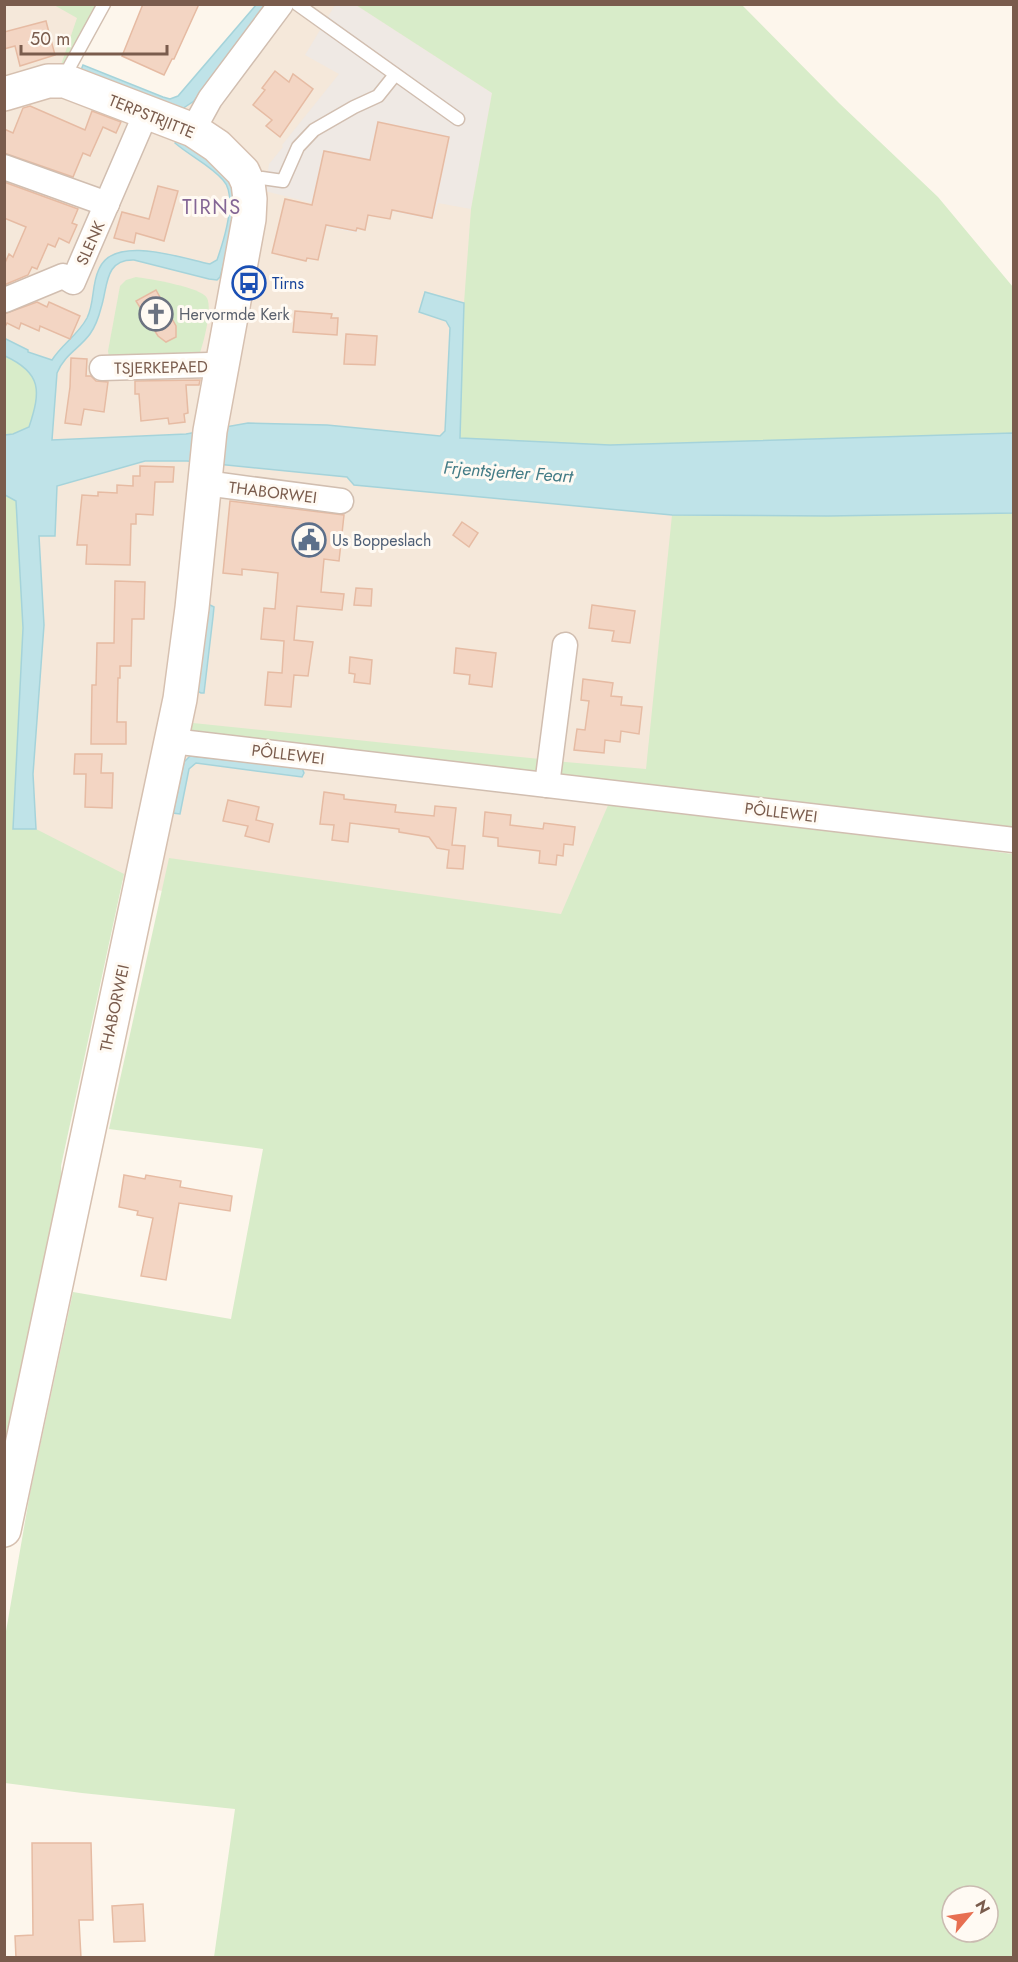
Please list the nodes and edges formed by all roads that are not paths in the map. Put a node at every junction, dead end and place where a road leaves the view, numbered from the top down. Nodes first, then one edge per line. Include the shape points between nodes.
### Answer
1 (104, 4) edge
2 (281, 4) edge
3 (297, 4) edge
4 (394, 76) junction
5 (65, 81) junction
6 (4, 94) edge
7 (146, 113) junction
8 (458, 119) dead end
9 (193, 130) junction
10 (4, 167) edge
11 (248, 183) junction
12 (107, 204) junction
13 (5, 300) edge
14 (221, 367) junction
15 (102, 368) dead end
16 (206, 474) junction
17 (341, 501) dead end
18 (565, 645) dead end
19 (172, 741) junction
20 (548, 785) junction
21 (1014, 840) edge
22 (4, 1530) edge

1 - 5 lane
2 - 9 street via 210,99
3 - 4 lane
4 - 8 lane
4 - 11 lane via 378,96 314,130 298,147 283,181 262,178
5 - 6 street, TERPSTRJITTE via 48,81
5 - 7 street, TERPSTRJITTE
7 - 9 street, TERPSTRJITTE
7 - 12 street, SLENK
9 - 11 street, TERPSTRJITTE via 234,162
10 - 12 street, SLENK
11 - 14 street via 249,219
12 - 13 street, SLENK via 73,282 63,276
14 - 15 street, TSJERKEPAED
14 - 16 street, THABORWEI
16 - 17 street, THABORWEI
16 - 19 street, THABORWEI via 192,608
18 - 20 street
19 - 20 street, PÔLLEWEI
19 - 22 street, THABORWEI
20 - 21 street, PÔLLEWEI

